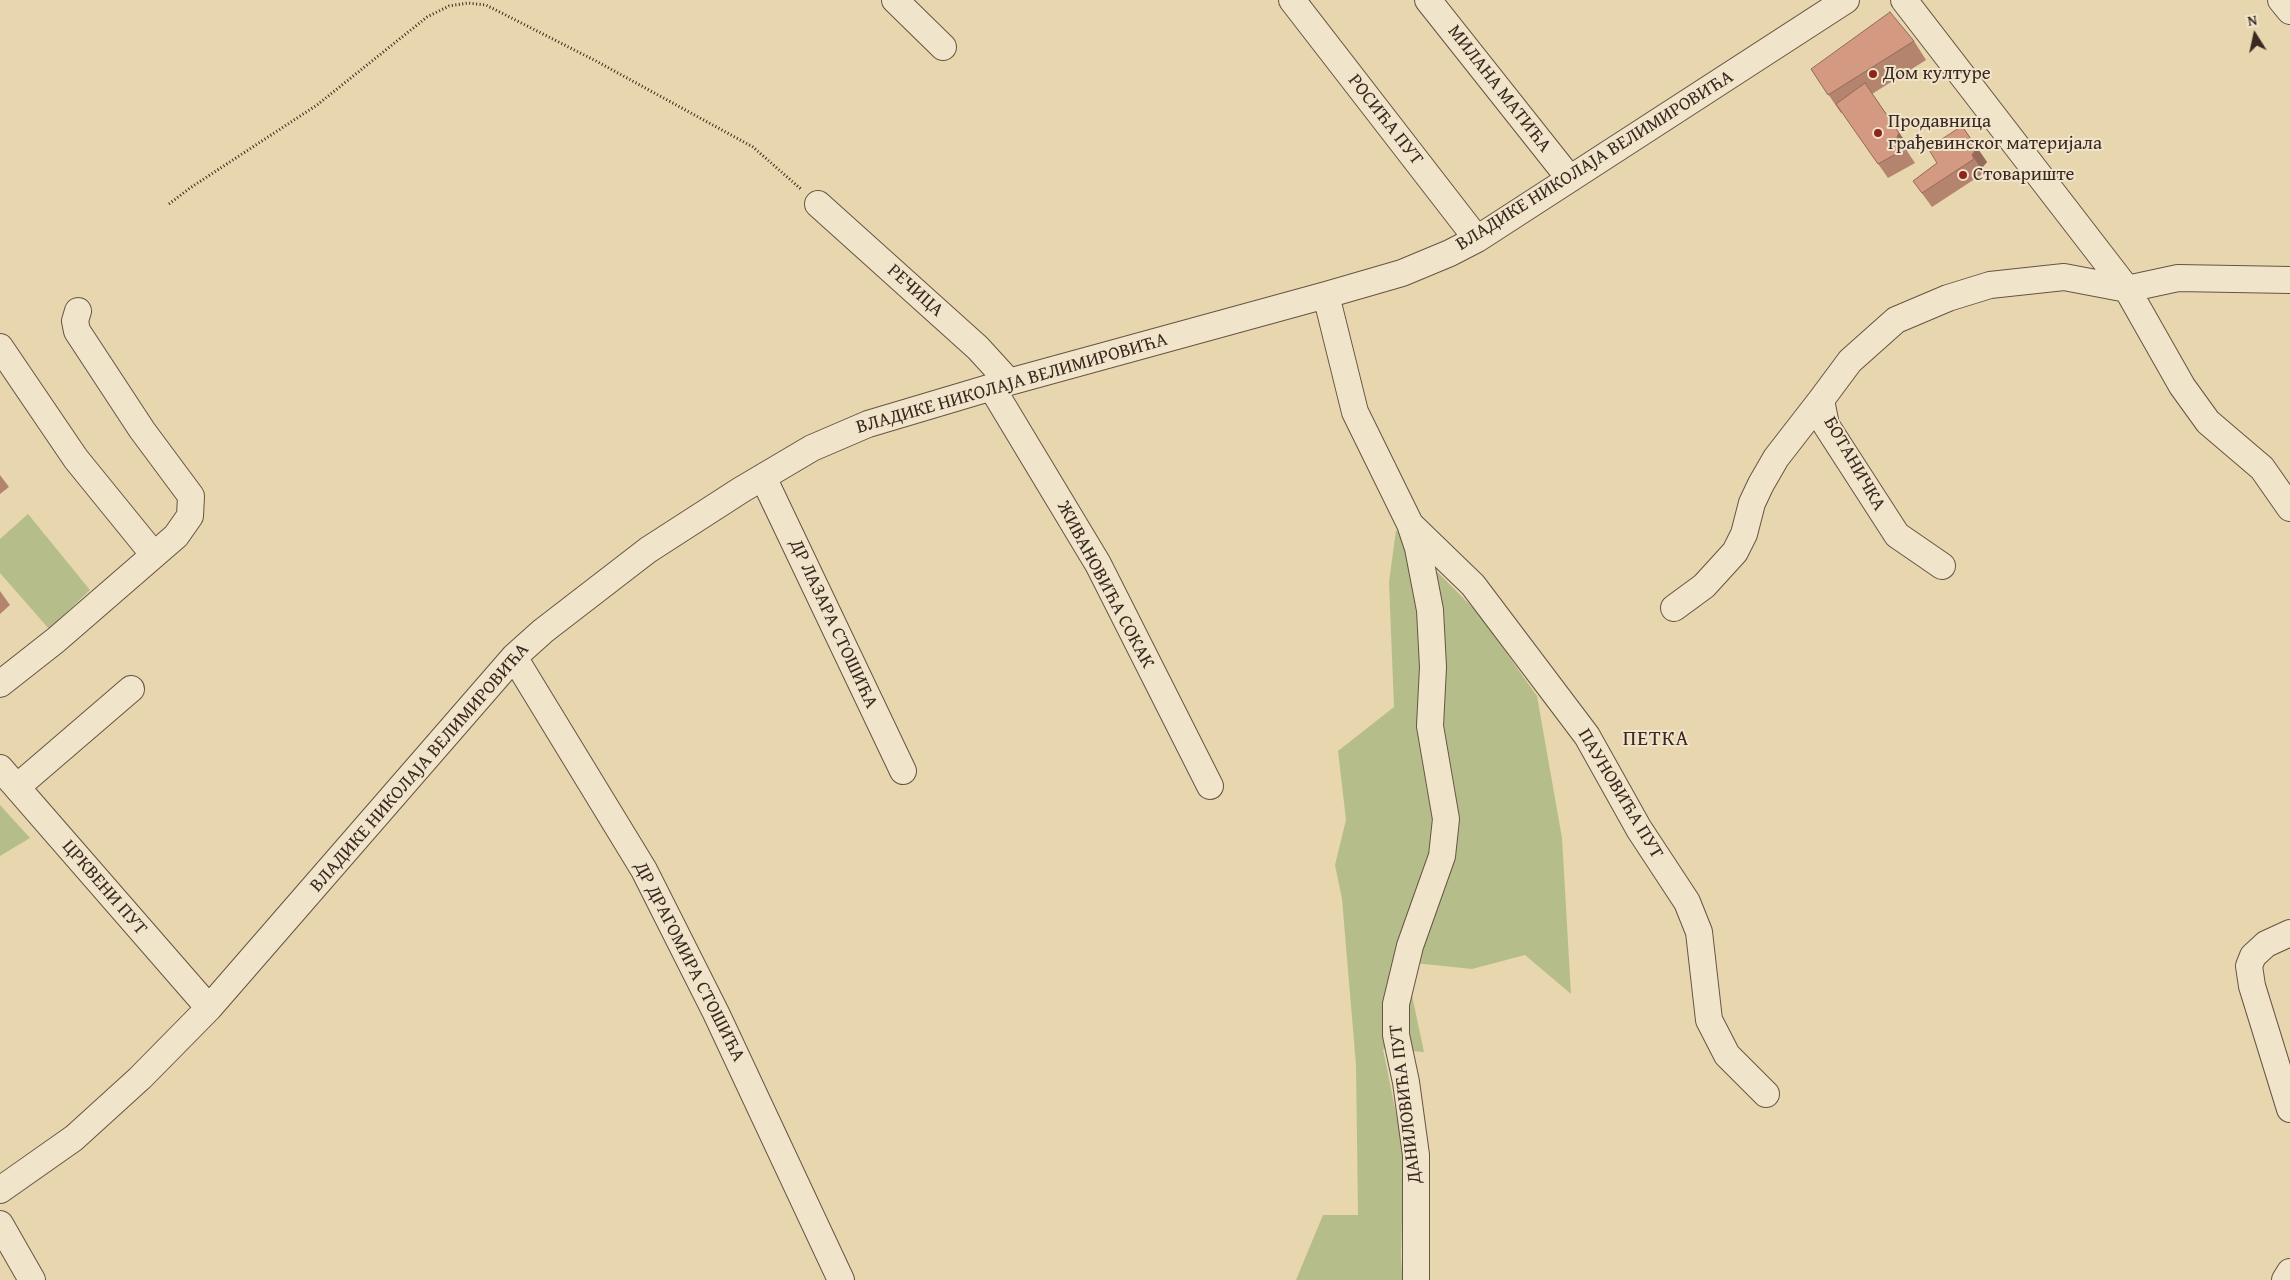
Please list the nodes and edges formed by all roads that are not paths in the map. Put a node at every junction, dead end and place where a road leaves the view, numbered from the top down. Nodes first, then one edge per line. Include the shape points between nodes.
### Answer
1 (895, 0) edge
2 (1292, 0) edge
3 (1428, 0) edge
4 (1846, 0) edge
5 (1904, 0) edge
6 (2281, 0) edge
7 (2290, 11) edge
8 (943, 48) dead end
9 (1570, 179) junction
10 (818, 204) road end
11 (1477, 239) junction
12 (2290, 280) edge
13 (2127, 289) junction
14 (1326, 295) junction
15 (78, 311) dead end
16 (0, 347) edge
17 (1001, 385) junction
18 (1821, 400) junction
19 (763, 477) junction
20 (2290, 508) edge
21 (1410, 524) junction
22 (154, 556) junction
23 (1942, 566) dead end
24 (1674, 608) dead end
25 (514, 657) junction
26 (0, 684) edge
27 (131, 689) dead end
28 (0, 768) edge
29 (903, 771) dead end
30 (1210, 786) dead end
31 (17, 787) junction
32 (2290, 932) edge
33 (209, 1008) junction
34 (1766, 1094) dead end
35 (2290, 1109) edge
36 (0, 1190) edge
37 (0, 1224) edge
38 (2290, 1272) edge
39 (32, 1280) edge
40 (841, 1280) edge
41 (1416, 1280) edge
42 (2285, 1280) edge

1 - 8 street
2 - 11 street, РОСИЋА ПУТ
3 - 9 street, МИЛАНА МАТИЋА
4 - 9 street, ВЛАДИКЕ НИКОЛАЈА ВЕЛИМИРОВИЋА
5 - 13 street
6 - 7 street
9 - 11 street, ВЛАДИКЕ НИКОЛАЈА ВЕЛИМИРОВИЋА
10 - 17 street, РЕЧИЦА via 978,348
11 - 14 street, ВЛАДИКЕ НИКОЛАЈА ВЕЛИМИРОВИЋА via 1402,273
12 - 13 street, БОТАНИЧКА via 2178,278
13 - 18 street, БОТАНИЧКА via 2064,277 1990,285 1948,298 1896,320 1850,361
13 - 20 street via 2182,386 2208,422 2262,468
14 - 17 street, ВЛАДИКЕ НИКОЛАЈА ВЕЛИМИРОВИЋА
14 - 21 street, ДАНИЛОВИЋА ПУТ via 1355,412
15 - 22 street via 74,322 77,331 142,430 191,496 190,516 176,536
16 - 22 street via 76,459
17 - 19 street, ВЛАДИКЕ НИКОЛАЈА ВЕЛИМИРОВИЋА via 868,424 812,448
17 - 30 street, ЖИВАНОВИЋА СОКАК via 1098,564
18 - 23 street, БОТАНИЧКА via 1826,425 1897,535
18 - 24 street via 1760,484 1735,552 1704,586
19 - 25 street, ВЛАДИКЕ НИКОЛАЈА ВЕЛИМИРОВИЋА via 648,550
19 - 29 street, ДР ЛАЗАРА СТОШИЋА
21 - 34 street, ПАУНОВИЋА ПУТ via 1473,585 1587,736 1639,829 1687,902 1699,932 1709,1020 1727,1055
21 - 41 street, ДАНИЛОВИЋА ПУТ via 1430,610 1433,667 1430,726 1446,819 1442,856 1410,946 1396,1004 1396,1035 1416,1155
22 - 26 street
25 - 33 street, ВЛАДИКЕ НИКОЛАЈА ВЕЛИМИРОВИЋА
25 - 40 street, ДР ДРАГОМИРА СТОШИЋА via 644,870 716,1013
27 - 31 street
28 - 31 street, ЦРКВЕНИ ПУТ
31 - 33 street, ЦРКВЕНИ ПУТ
32 - 35 street via 2266,944 2253,956 2249,966 2252,986
33 - 36 street, ВЛАДИКЕ НИКОЛАЈА ВЕЛИМИРОВИЋА via 140,1078 74,1138
37 - 39 street
38 - 42 street

